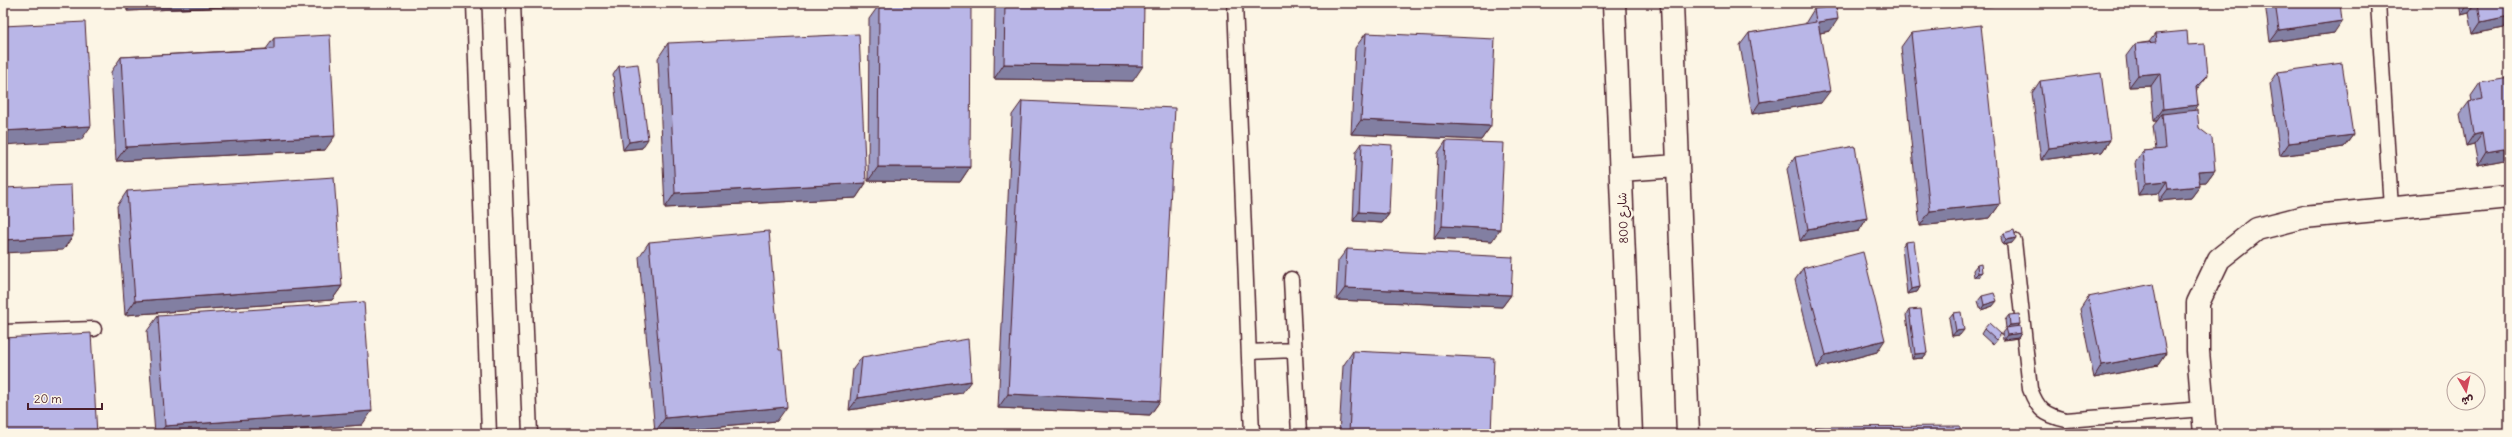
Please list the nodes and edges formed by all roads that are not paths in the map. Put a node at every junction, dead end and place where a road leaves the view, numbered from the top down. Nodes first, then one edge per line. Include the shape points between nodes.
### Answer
1 (474, 3) edge
2 (513, 3) edge
3 (1234, 3) edge
4 (1614, 3) edge
5 (1672, 3) edge
6 (2378, 3) edge
7 (1677, 166) junction
8 (1621, 170) junction
9 (2509, 197) edge
10 (2391, 208) junction
11 (2014, 241) edge
12 (1291, 279) dead end
13 (94, 329) dead end
14 (3, 332) edge
15 (1295, 350) junction
16 (1249, 352) junction
17 (2203, 409) junction
18 (489, 434) edge
19 (530, 434) edge
20 (1252, 434) edge
21 (1299, 434) edge
22 (1631, 434) edge
23 (1688, 434) edge
24 (2205, 434) edge

1 - 18 lane
2 - 19 lane
3 - 16 lane
4 - 8 street, شارع 800
5 - 7 street
6 - 10 lane
7 - 8 street
7 - 23 street
8 - 22 street, شارع 800
9 - 10 street
10 - 17 street via 2304,217 2257,229 2219,259 2198,303 2198,351
11 - 17 lane via 2030,389 2036,405 2050,416 2066,420
12 - 15 lane
13 - 14 lane
15 - 16 lane
15 - 21 lane
16 - 20 lane
17 - 24 street

